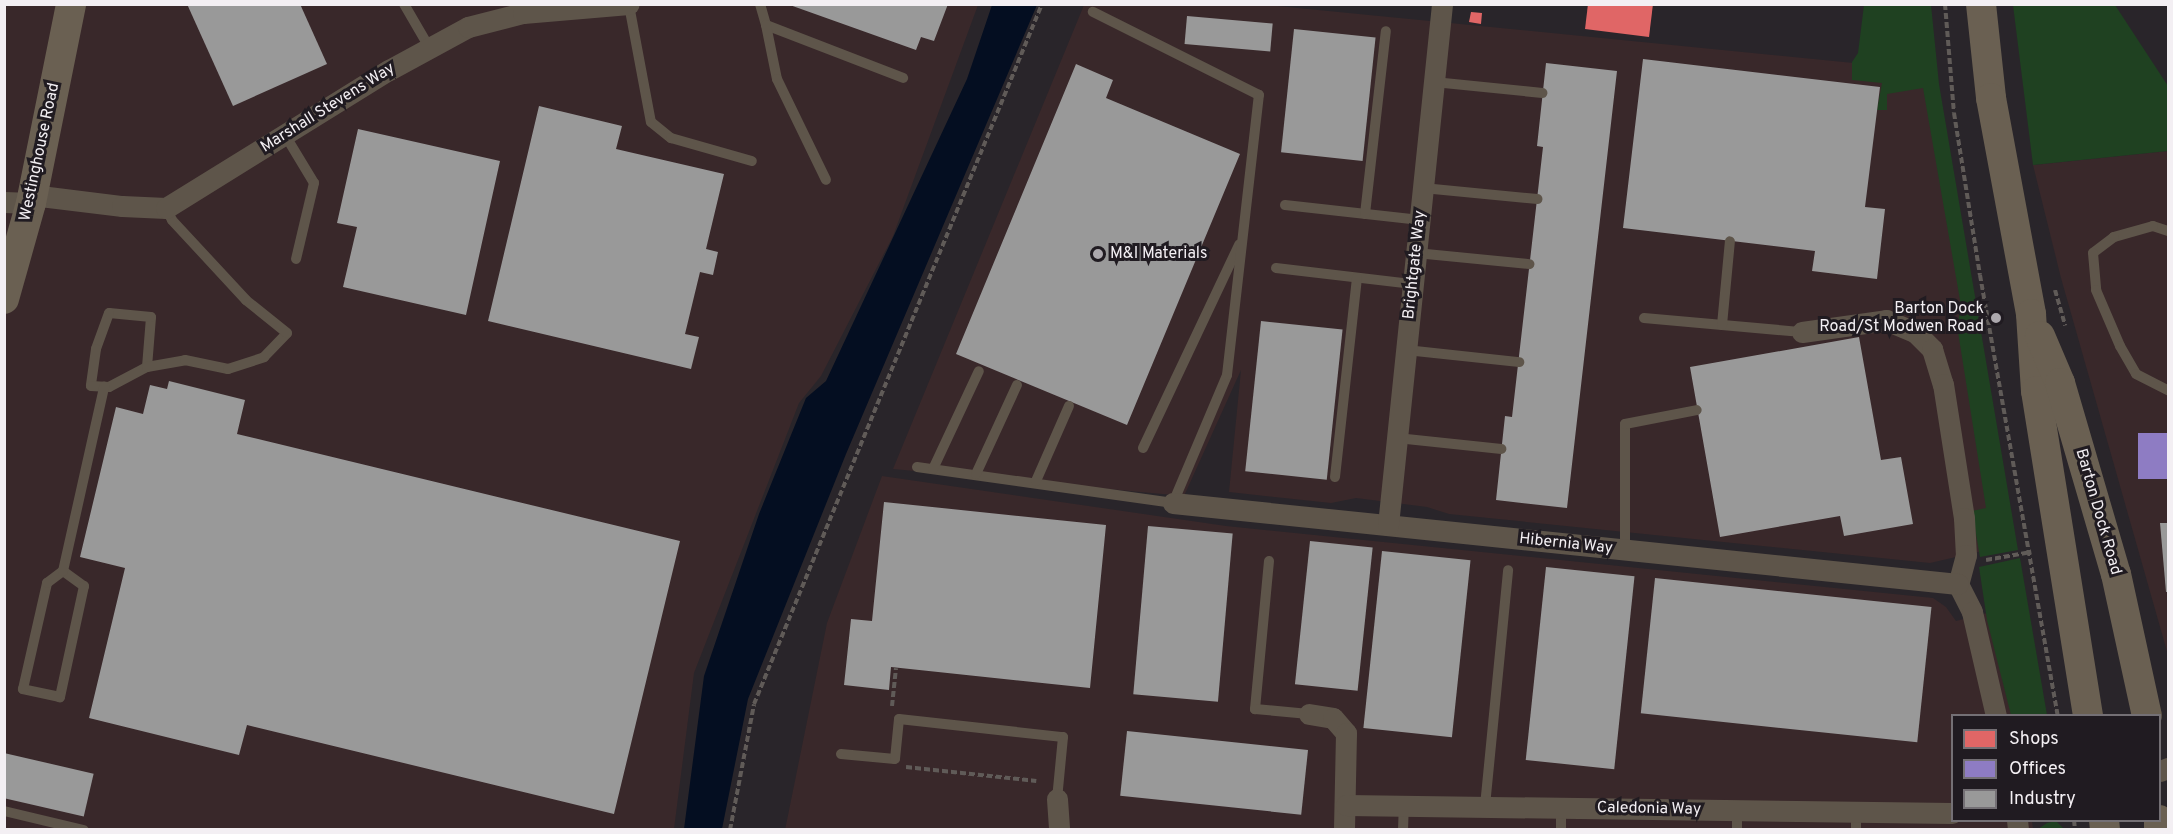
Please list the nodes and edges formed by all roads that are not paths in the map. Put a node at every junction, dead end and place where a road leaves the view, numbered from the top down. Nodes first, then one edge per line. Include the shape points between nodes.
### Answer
1 (71, 4) edge
2 (404, 4) edge
3 (629, 4) edge
4 (760, 4) edge
5 (1442, 4) edge
6 (1982, 4) edge
7 (580, 6) edge
8 (1093, 12) dead end
9 (766, 25) junction
10 (1386, 31) dead end
11 (429, 47) junction
12 (903, 78) dead end
13 (1434, 82) junction
14 (1542, 93) dead end
15 (285, 135) junction
16 (752, 160) dead end
17 (826, 180) dead end
18 (1423, 188) junction
19 (1537, 199) dead end
20 (22, 200) edge
21 (1285, 205) dead end
22 (166, 208) junction
23 (1365, 214) junction
24 (1420, 220) junction
25 (2169, 231) edge
26 (1243, 236) junction
27 (1730, 241) dead end
28 (1416, 253) junction
29 (296, 258) dead end
30 (1529, 264) dead end
31 (1276, 268) dead end
32 (1357, 278) junction
33 (1413, 284) junction
34 (4, 299) edge
35 (2031, 314) junction
36 (1644, 318) dead end
37 (1722, 325) junction
38 (1802, 332) joint
39 (1406, 350) junction
40 (1519, 362) dead end
41 (147, 367) junction
42 (979, 371) dead end
43 (1017, 385) dead end
44 (104, 387) junction
45 (2169, 390) edge
46 (1069, 406) dead end
47 (1698, 410) dead end
48 (1397, 438) junction
49 (1143, 448) dead end
50 (1501, 449) dead end
51 (916, 467) dead end
52 (933, 469) junction
53 (976, 474) junction
54 (1335, 477) dead end
55 (1036, 481) junction
56 (1173, 503) junction
57 (1388, 525) junction
58 (1624, 550) junction
59 (1269, 561) dead end
60 (1508, 570) dead end
61 (63, 571) junction
62 (1958, 584) junction
63 (1309, 714) joint
64 (1996, 714) edge
65 (2088, 714) edge
66 (2147, 714) edge
67 (842, 754) dead end
68 (1057, 799) joint
69 (1346, 805) junction
70 (1404, 805) junction
71 (1485, 806) junction
72 (1561, 807) junction
73 (4, 811) edge
74 (1951, 813) edge
75 (1737, 820) edge
76 (1856, 821) edge
77 (84, 830) edge
78 (1059, 830) edge
79 (1344, 830) edge
80 (1403, 830) edge
81 (1561, 830) edge

1 - 20 main road, Westinghouse Road
2 - 11 lane
3 - 7 street, Marshall Stevens Way
3 - 16 lane via 651,122 671,138
4 - 9 lane
5 - 13 street, Brightgate Way
6 - 35 main road, Barton Dock Road via 1991,98
7 - 11 street, Marshall Stevens Way via 497,19 468,27
8 - 26 lane via 1259,95
9 - 12 lane
9 - 17 lane via 777,79
10 - 23 lane
11 - 15 street, Marshall Stevens Way
13 - 14 lane
13 - 18 street, Brightgate Way
15 - 22 street, Marshall Stevens Way
15 - 29 lane via 314,183
18 - 19 lane
18 - 24 street, Brightgate Way
20 - 22 street
20 - 34 main road, Westinghouse Road
21 - 23 lane
22 - 41 lane via 172,220 246,300 287,333 264,357 228,369 185,360
23 - 24 lane
24 - 28 street, Brightgate Way
25 - 45 lane via 2153,226 2114,237 2093,253 2096,290 2120,346 2136,374
26 - 49 lane
26 - 56 lane via 1227,375
27 - 37 lane
28 - 30 lane
28 - 33 street, Brightgate Way
31 - 32 lane
32 - 33 lane
32 - 54 lane
33 - 39 street, Brightgate Way
35 - 65 main road, Barton Dock Road via 2036,391
35 - 66 main road, Barton Dock Road via 2060,383 2116,574
36 - 37 lane
37 - 38 lane
38 - 62 street via 1886,320 1916,333 1932,349 1943,384 1964,518 1966,555
39 - 40 lane
39 - 48 street, Brightgate Way
41 - 44 lane
41 - 44 lane via 151,317 109,313 96,349 91,386
42 - 52 lane
43 - 53 lane
44 - 61 lane
46 - 55 lane
47 - 58 lane via 1625,424
48 - 50 lane
48 - 57 street, Brightgate Way
51 - 52 lane
52 - 53 lane
53 - 55 lane
55 - 56 lane
56 - 57 street, Hibernia Way
57 - 58 street, Hibernia Way
58 - 62 street, Hibernia Way
59 - 63 lane via 1255,709
60 - 71 lane
61 - 61 lane via 84,586 60,697 23,689 47,583
62 - 64 street via 1972,612
63 - 69 street via 1334,718 1346,733
67 - 68 lane via 895,759 899,719 1063,737
68 - 78 street
69 - 70 street, Caledonia Way
69 - 79 street
70 - 71 street, Caledonia Way
70 - 80 lane
71 - 72 street, Caledonia Way
72 - 75 street, Caledonia Way
72 - 81 lane
73 - 77 lane
74 - 76 street, Caledonia Way
75 - 76 street, Caledonia Way

